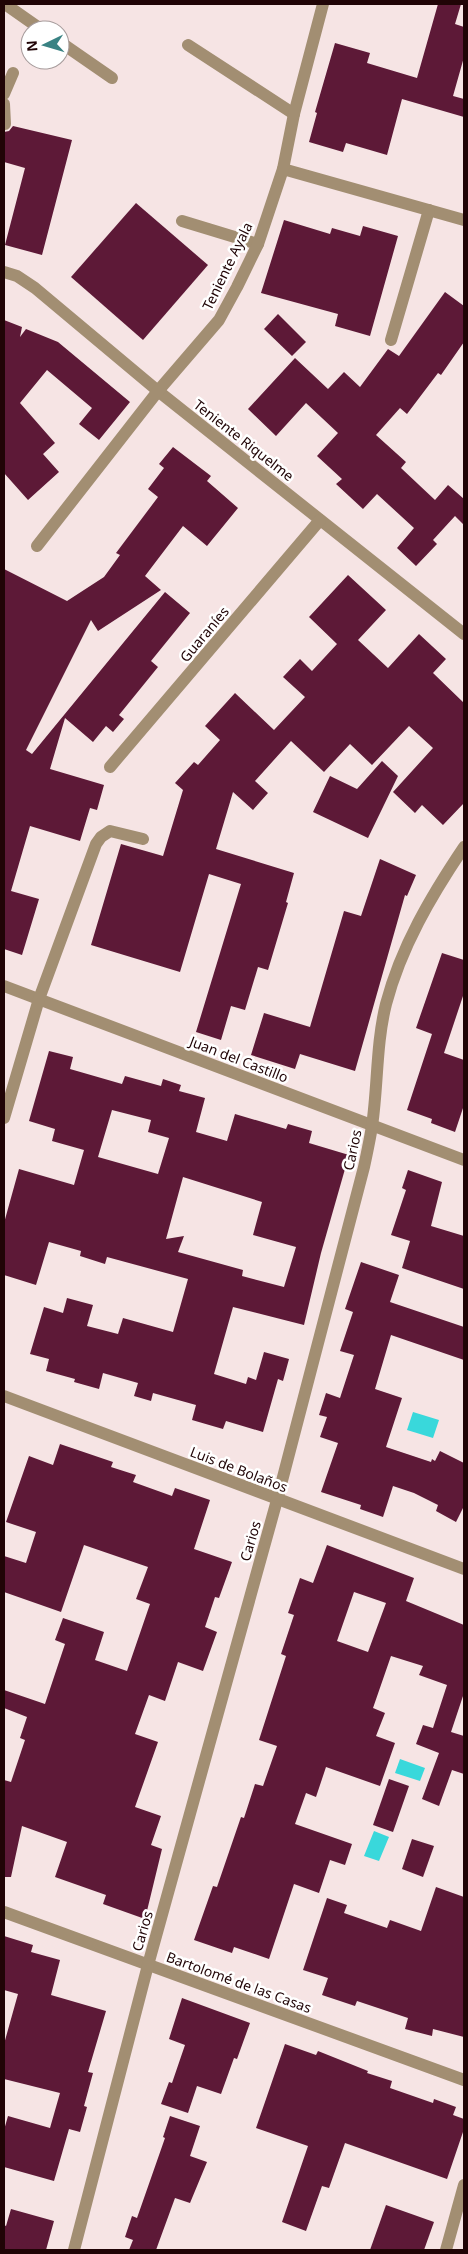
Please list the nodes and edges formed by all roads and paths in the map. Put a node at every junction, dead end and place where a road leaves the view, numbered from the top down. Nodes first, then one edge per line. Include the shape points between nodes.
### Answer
1 (5, 4) edge
2 (323, 4) edge
3 (28, 20) edge
4 (188, 45) dead end
5 (70, 49) edge
6 (13, 73) dead end
7 (112, 78) dead end
8 (4, 94) edge
9 (4, 104) edge
10 (294, 114) junction
11 (5, 124) dead end
12 (283, 169) junction
13 (429, 210) junction
14 (464, 220) edge
15 (182, 221) dead end
16 (258, 244) junction
17 (4, 272) edge
18 (391, 340) dead end
19 (158, 391) junction
20 (320, 520) junction
21 (37, 546) dead end
22 (464, 634) edge
23 (110, 767) dead end
24 (143, 839) dead end
25 (464, 847) edge
26 (4, 986) edge
27 (39, 999) junction
28 (4, 1118) edge
29 (372, 1126) junction
30 (464, 1160) edge
31 (4, 1396) edge
32 (277, 1500) junction
33 (464, 1569) edge
34 (4, 1912) edge
35 (148, 1965) junction
36 (464, 2080) edge
37 (464, 2185) edge
38 (74, 2250) edge
39 (446, 2250) edge

1 - 3 street
2 - 10 street, Teniente Ayala
4 - 10 street
5 - 7 street
6 - 8 street
9 - 11 street
10 - 12 street, Teniente Ayala
12 - 13 street
12 - 16 street, Teniente Ayala
13 - 14 street
13 - 18 street
15 - 16 street
16 - 19 street, Teniente Ayala via 219,320
17 - 19 street, Teniente Riquelme via 17,276 34,288
19 - 20 street, Teniente Riquelme
19 - 21 street, Teniente Ayala
20 - 22 street, Teniente Riquelme
20 - 23 street, Guaraníes
24 - 27 street via 110,831 96,844
25 - 29 street, Carios via 425,907 404,952 386,1004 377,1060
26 - 27 street, Juan del Castillo
27 - 28 street
27 - 29 street, Juan del Castillo
29 - 30 street, Juan del Castillo
29 - 32 street, Carios
31 - 32 street, Luis de Bolaños
32 - 33 street, Luis de Bolaños
32 - 35 street, Carios
34 - 35 street, Bartolomé de las Casas
35 - 36 street, Bartolomé de las Casas
35 - 38 street, Carios
37 - 39 street

